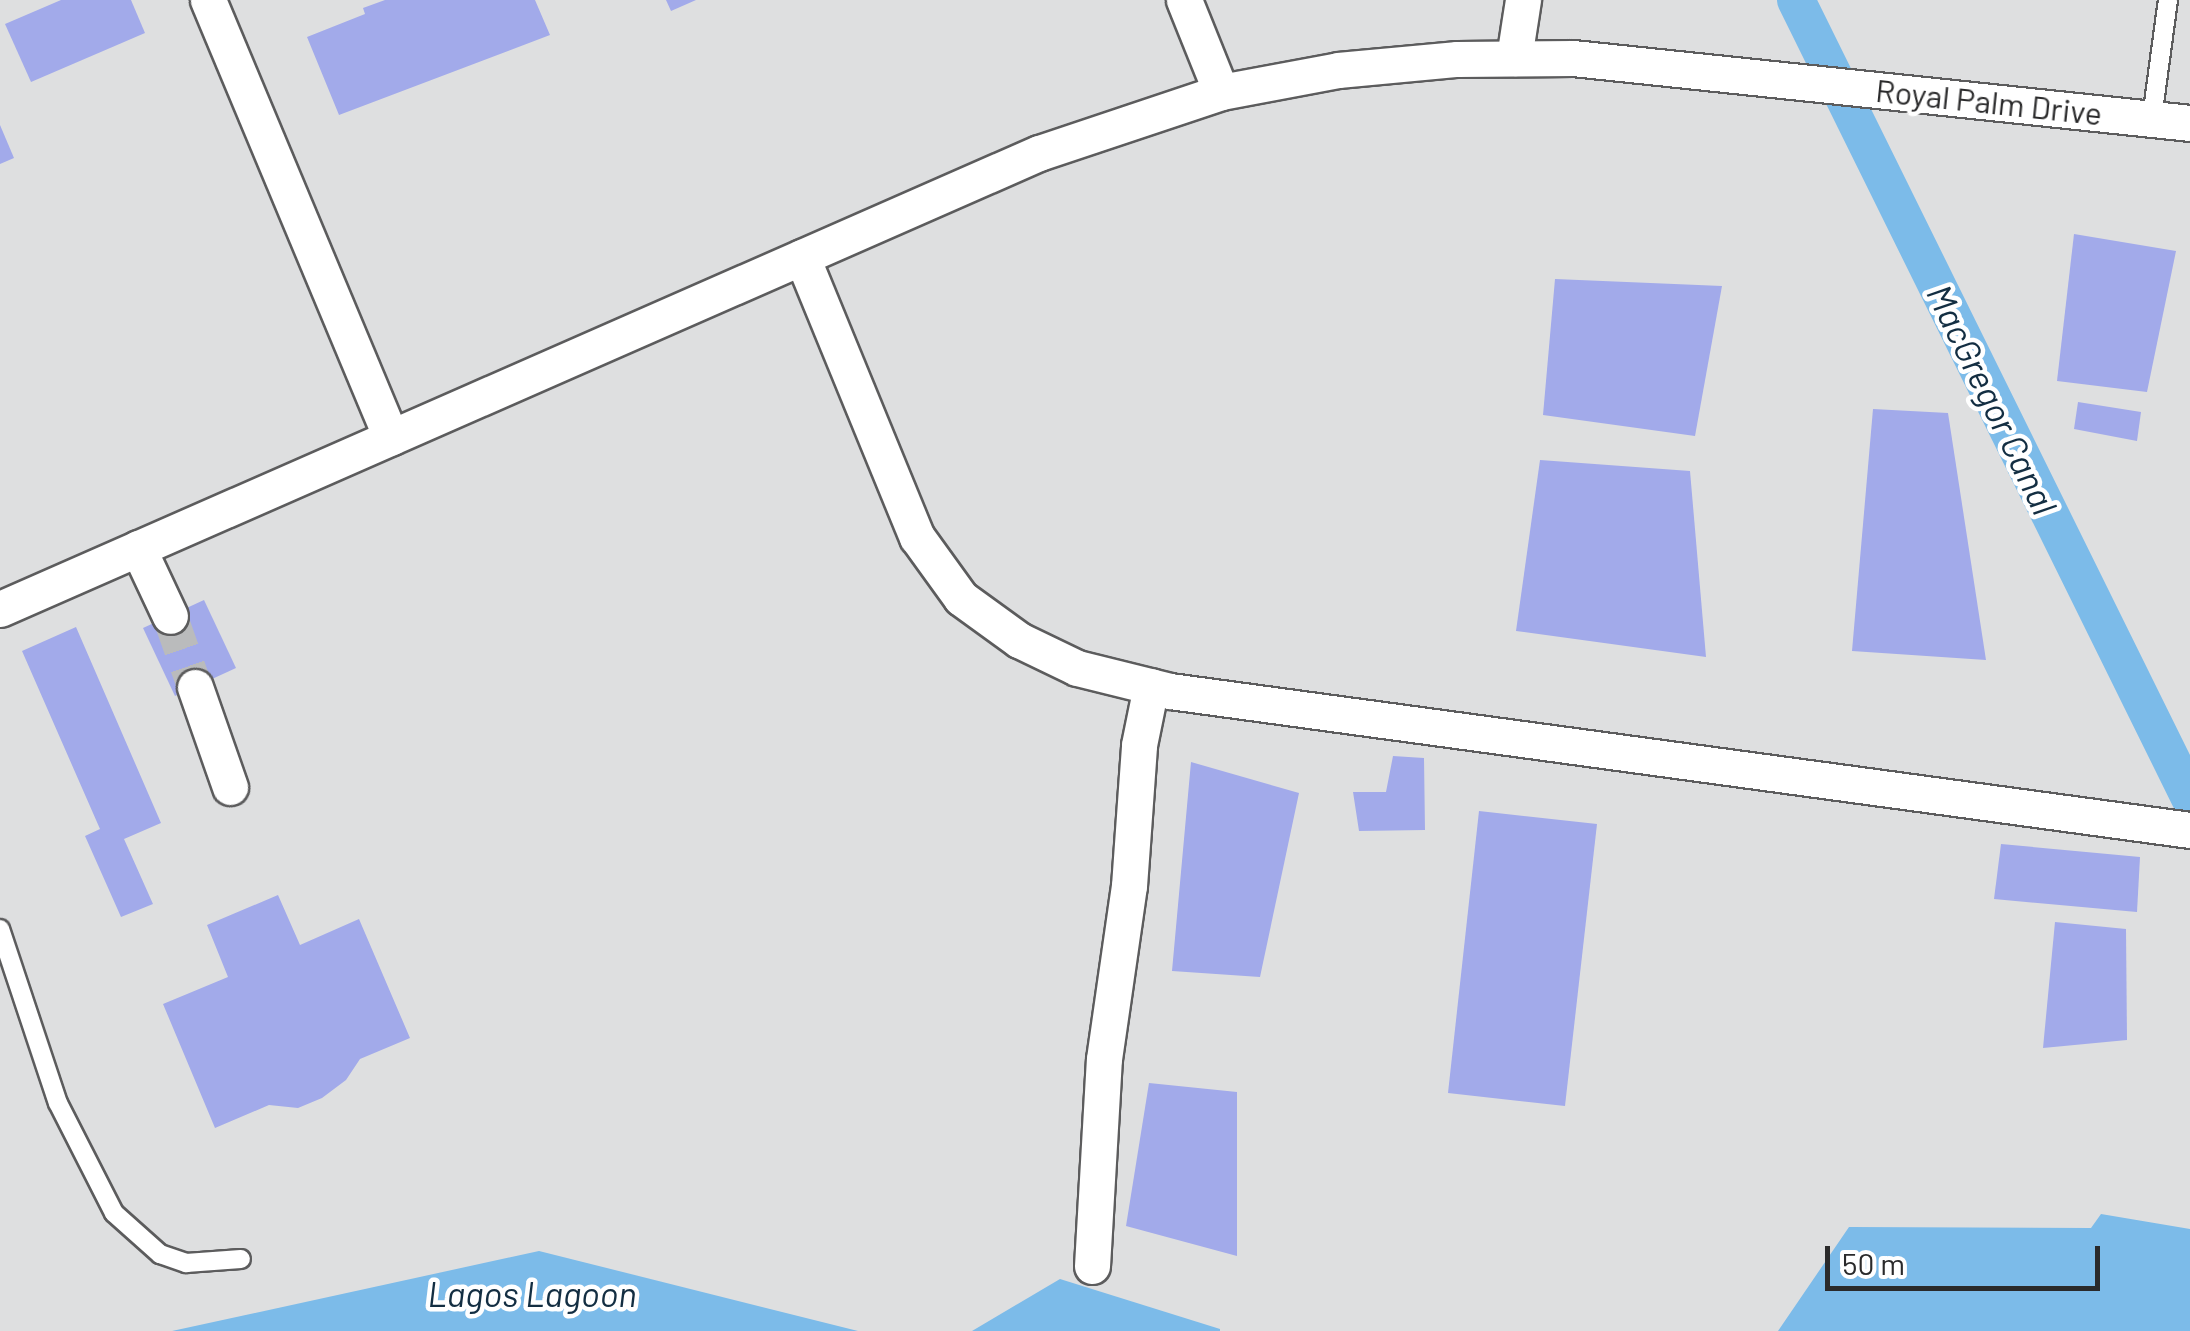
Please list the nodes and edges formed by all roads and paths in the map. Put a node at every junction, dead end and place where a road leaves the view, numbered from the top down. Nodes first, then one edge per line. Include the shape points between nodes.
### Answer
1 (208, 0) edge
2 (1184, 0) edge
3 (1523, 0) edge
4 (2168, 0) edge
5 (1514, 58) junction
6 (1221, 92) junction
7 (2152, 118) junction
8 (2190, 123) edge
9 (802, 257) junction
10 (391, 437) junction
11 (138, 548) junction
12 (0, 608) edge
13 (170, 616) tunnel mouth
14 (1151, 686) junction
15 (195, 687) tunnel mouth
16 (230, 787) dead end
17 (2181, 829) edge
18 (0, 929) edge
19 (241, 1259) dead end
20 (1092, 1266) dead end

1 - 10 street
2 - 6 street
3 - 5 street
4 - 7 lane
5 - 6 street, Royal Palm Drive via 1338,70
5 - 7 street, Royal Palm Drive via 1573,58
6 - 9 street, Royal Palm Drive via 1038,153
7 - 8 street, Royal Palm Drive
9 - 10 street, Royal Palm Drive
9 - 14 street via 917,536 961,598 1018,640 1077,668
10 - 11 street, Royal Palm Drive
11 - 12 street, Royal Palm Drive
11 - 13 street
14 - 17 street
14 - 20 street via 1104,1060
15 - 16 street
18 - 19 lane via 58,1103 114,1212 160,1254 186,1263

